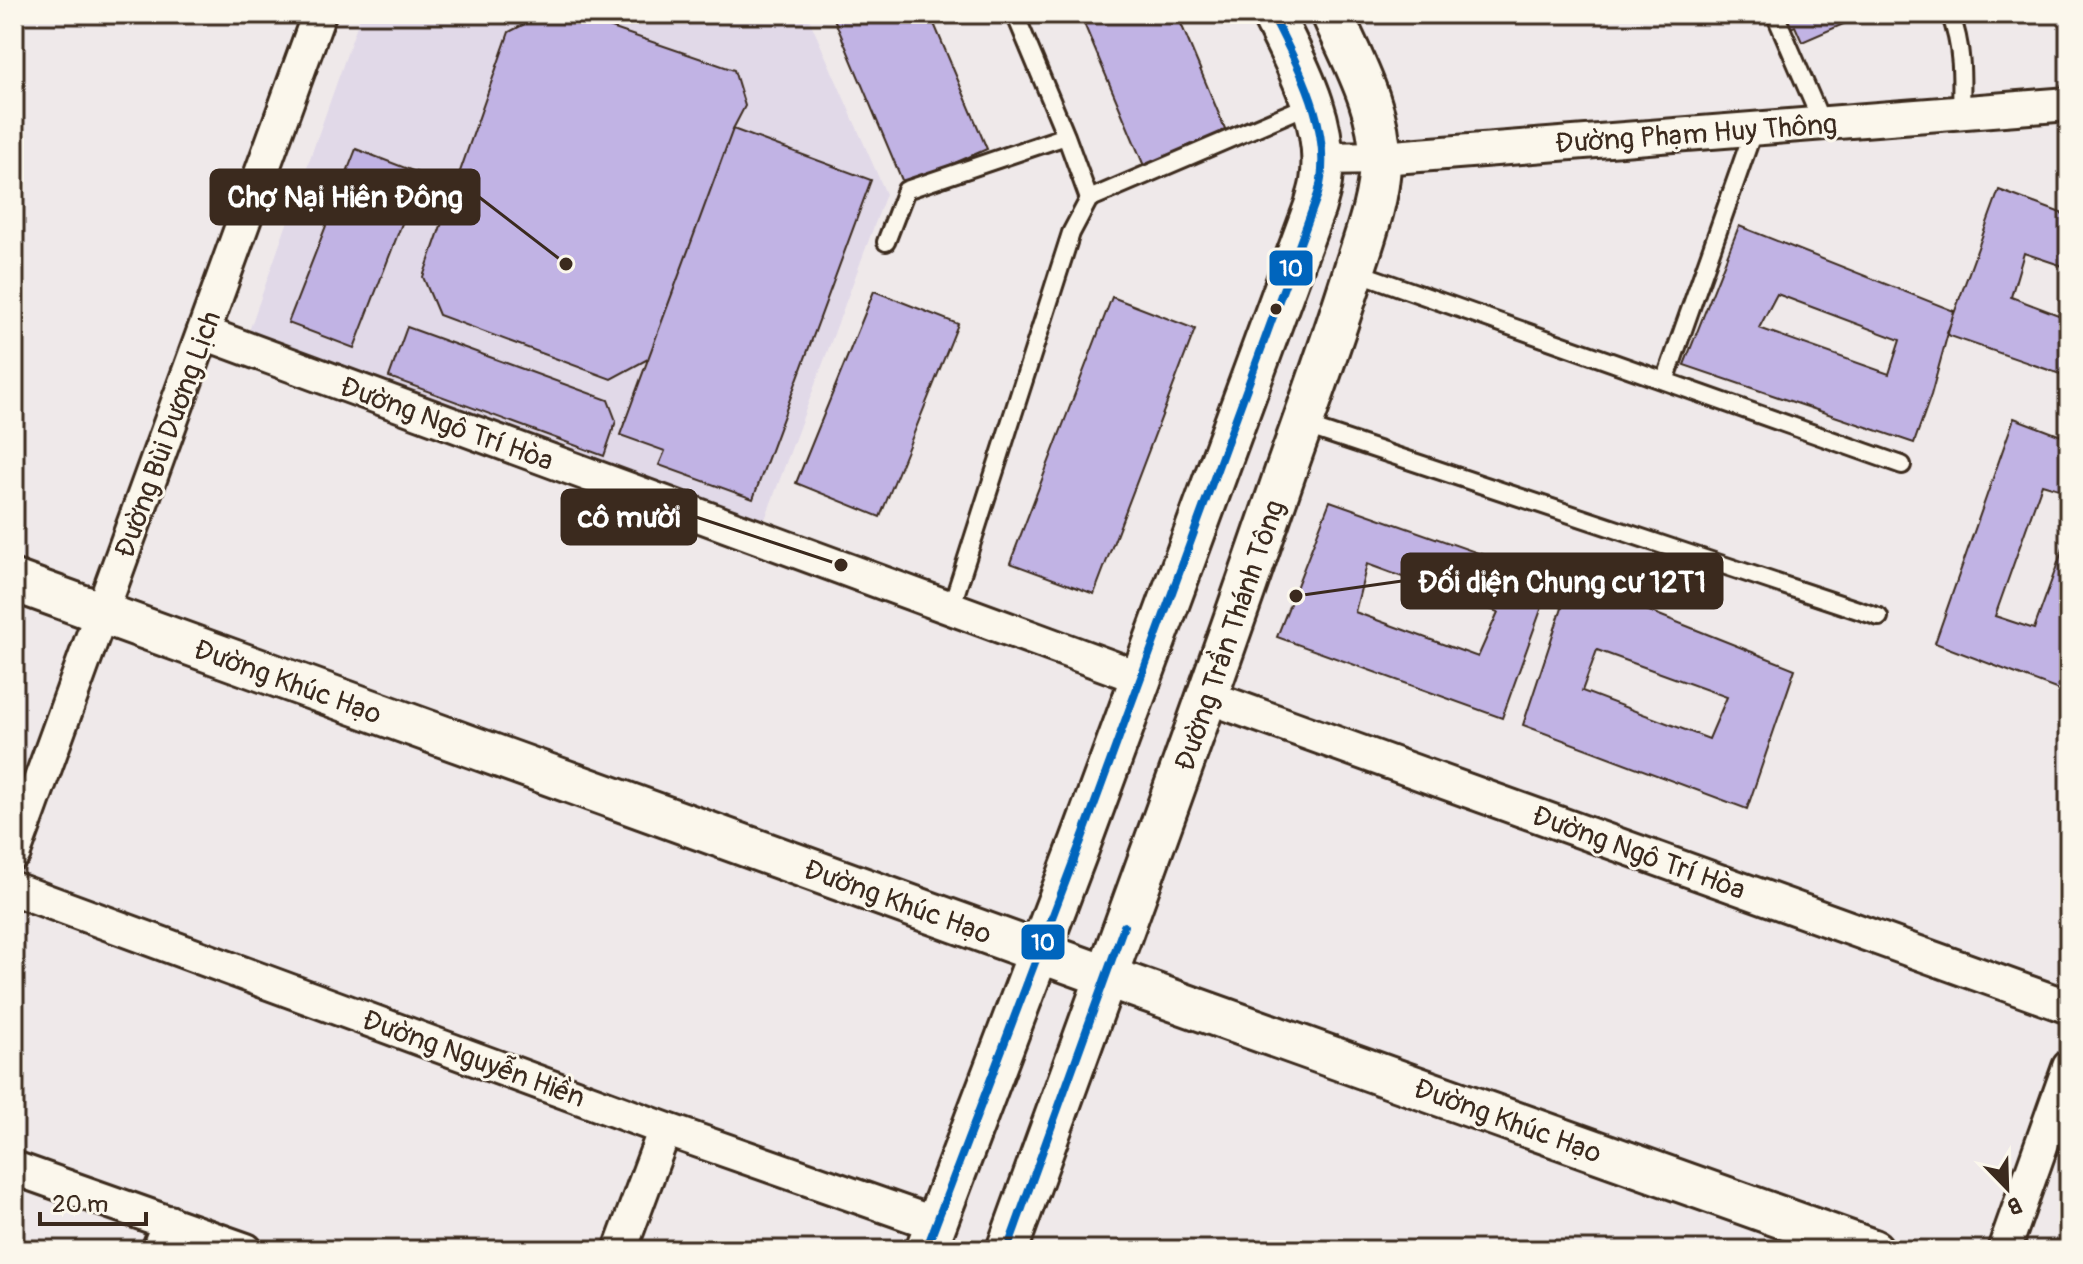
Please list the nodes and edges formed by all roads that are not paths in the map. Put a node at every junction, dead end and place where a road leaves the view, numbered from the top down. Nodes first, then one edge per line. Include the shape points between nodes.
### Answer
1 (319, 14) edge
2 (1015, 14) edge
3 (1272, 14) edge
4 (1332, 14) edge
5 (1775, 14) edge
6 (1950, 14) edge
7 (1312, 103) junction
8 (2069, 104) edge
9 (1961, 113) junction
10 (1822, 123) junction
11 (1754, 129) junction
12 (1066, 136) junction
13 (1381, 158) junction
14 (1322, 159) junction
15 (1089, 199) junction
16 (886, 242) dead end
17 (1354, 271) junction
18 (204, 333) junction
19 (1665, 381) junction
20 (1302, 425) junction
21 (1902, 465) dead end
22 (14, 581) edge
23 (951, 608) junction
24 (102, 613) junction
25 (1879, 617) dead end
26 (1141, 678) junction
27 (1208, 697) junction
28 (14, 853) edge
29 (14, 889) edge
30 (1040, 952) junction
31 (1105, 976) junction
32 (2069, 1007) edge
33 (2069, 1067) edge
34 (665, 1129) junction
35 (14, 1168) edge
36 (164, 1236) edge
37 (931, 1237) edge
38 (246, 1250) edge
39 (620, 1250) edge
40 (1007, 1250) edge
41 (1873, 1250) edge
42 (2004, 1250) edge

1 - 18 street, Đường Bùi Dương Lịch
2 - 12 lane
3 - 7 street
4 - 13 street, Đường Trần Thánh Tông via 1370,102
5 - 10 lane
6 - 9 lane via 1962,65
7 - 14 street
7 - 15 lane
8 - 9 street, Đường Phạm Huy Thông
9 - 10 street, Đường Phạm Huy Thông
10 - 11 street, Đường Phạm Huy Thông
11 - 13 street, Đường Phạm Huy Thông
11 - 19 lane
12 - 15 lane
12 - 16 lane via 906,190
13 - 14 street, Đường Phạm Huy Thông
13 - 17 street, Đường Trần Thánh Tông via 1374,206
14 - 26 street via 1315,206
15 - 23 lane via 1071,233
17 - 19 lane
17 - 20 street, Đường Trần Thánh Tông
18 - 23 street, Đường Ngô Trí Hòa
18 - 24 street, Đường Bùi Dương Lịch
19 - 21 lane
20 - 25 lane
20 - 27 street, Đường Trần Thánh Tông
22 - 24 street, Đường Khúc Hạo
23 - 26 street, Đường Ngô Trí Hòa
24 - 28 street, Đường Bùi Dương Lịch
24 - 30 street, Đường Khúc Hạo
26 - 30 street
27 - 31 street, Đường Trần Thánh Tông
27 - 32 street, Đường Ngô Trí Hòa
29 - 34 street, Đường Nguyễn Hiền
30 - 31 street, Đường Khúc Hạo
30 - 37 street
31 - 40 street, Đường Trần Thánh Tông
31 - 41 street, Đường Khúc Hạo
33 - 42 street
34 - 37 street, Đường Nguyễn Hiền
34 - 39 street
35 - 36 street
36 - 38 street

